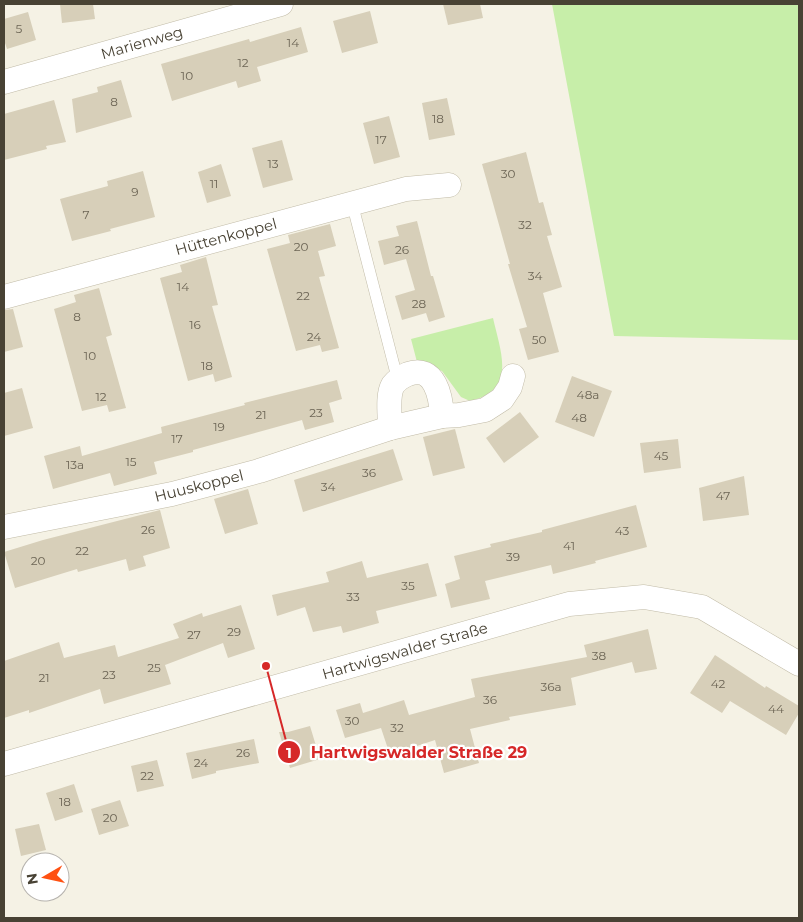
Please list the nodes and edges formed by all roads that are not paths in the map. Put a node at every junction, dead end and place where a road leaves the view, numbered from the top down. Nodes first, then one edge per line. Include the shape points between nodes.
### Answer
1 (281, 4) edge
2 (4, 82) edge
3 (449, 185) dead end
4 (352, 203) junction
5 (4, 297) edge
6 (513, 376) dead end
7 (398, 381) junction
8 (442, 416) junction
9 (390, 428) junction
10 (4, 528) edge
11 (799, 664) edge
12 (4, 764) edge

1 - 2 street, Marienweg
3 - 4 street, Hüttenkoppel via 406,189
4 - 5 street, Hüttenkoppel
4 - 7 lane
6 - 8 street, Huuskoppel via 502,399 485,410
7 - 8 street via 414,372 426,373 436,383
7 - 9 street via 393,386 389,403
8 - 9 street, Huuskoppel
9 - 10 street, Huuskoppel via 259,472 172,494
11 - 12 street, Hartwigswalder Straße via 702,607 644,597 569,604

